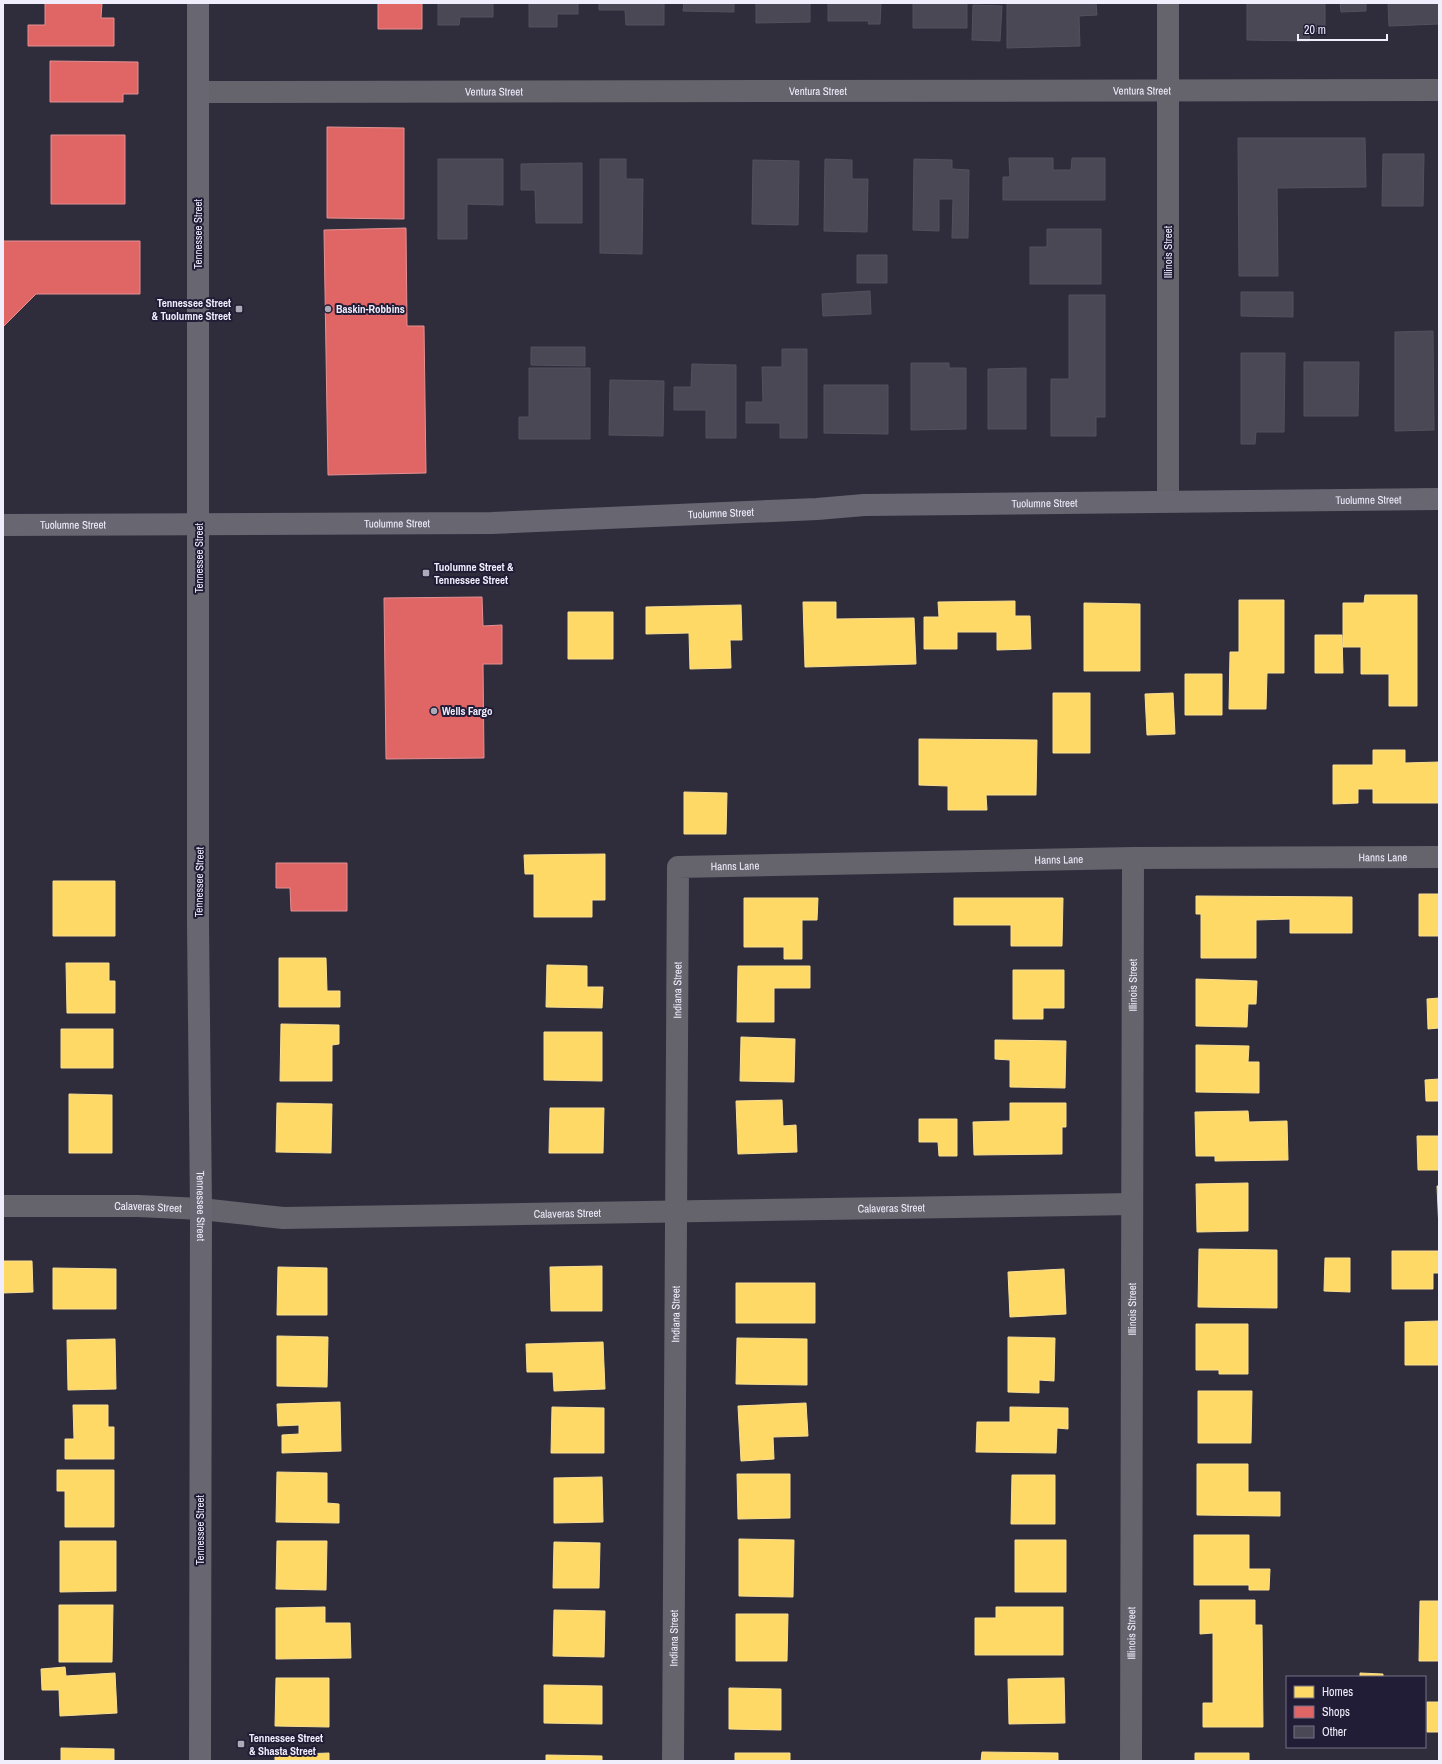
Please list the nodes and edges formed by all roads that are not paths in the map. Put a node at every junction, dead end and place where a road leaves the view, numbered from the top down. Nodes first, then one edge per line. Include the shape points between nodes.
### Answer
1 (198, 3) edge
2 (1168, 3) edge
3 (1168, 90) junction
4 (1439, 90) edge
5 (198, 92) junction
6 (1439, 499) edge
7 (1168, 500) junction
8 (3, 525) edge
9 (199, 525) junction
10 (1439, 857) edge
11 (1133, 858) junction
12 (678, 867) joint
13 (1132, 1204) junction
14 (3, 1206) edge
15 (201, 1209) junction
16 (676, 1212) junction
17 (200, 1761) edge
18 (673, 1761) edge
19 (1131, 1761) edge

1 - 5 main road, Tennessee Street
2 - 3 street, Illinois Street
3 - 4 street, Ventura Street
3 - 5 street, Ventura Street
3 - 7 street, Illinois Street
5 - 9 main road, Tennessee Street
6 - 7 main road, Tuolumne Street
7 - 9 main road, Tuolumne Street via 864,505 492,523
8 - 9 main road, Tuolumne Street
9 - 15 main road, Tennessee Street via 198,932
10 - 11 street, Hanns Lane
11 - 12 street, Hanns Lane
11 - 13 street, Illinois Street
12 - 16 street, Indiana Street
13 - 16 street, Calaveras Street
13 - 19 street, Illinois Street
14 - 15 street, Calaveras Street via 138,1206
15 - 16 street, Calaveras Street via 283,1218
15 - 17 main road, Tennessee Street
16 - 18 street, Indiana Street

